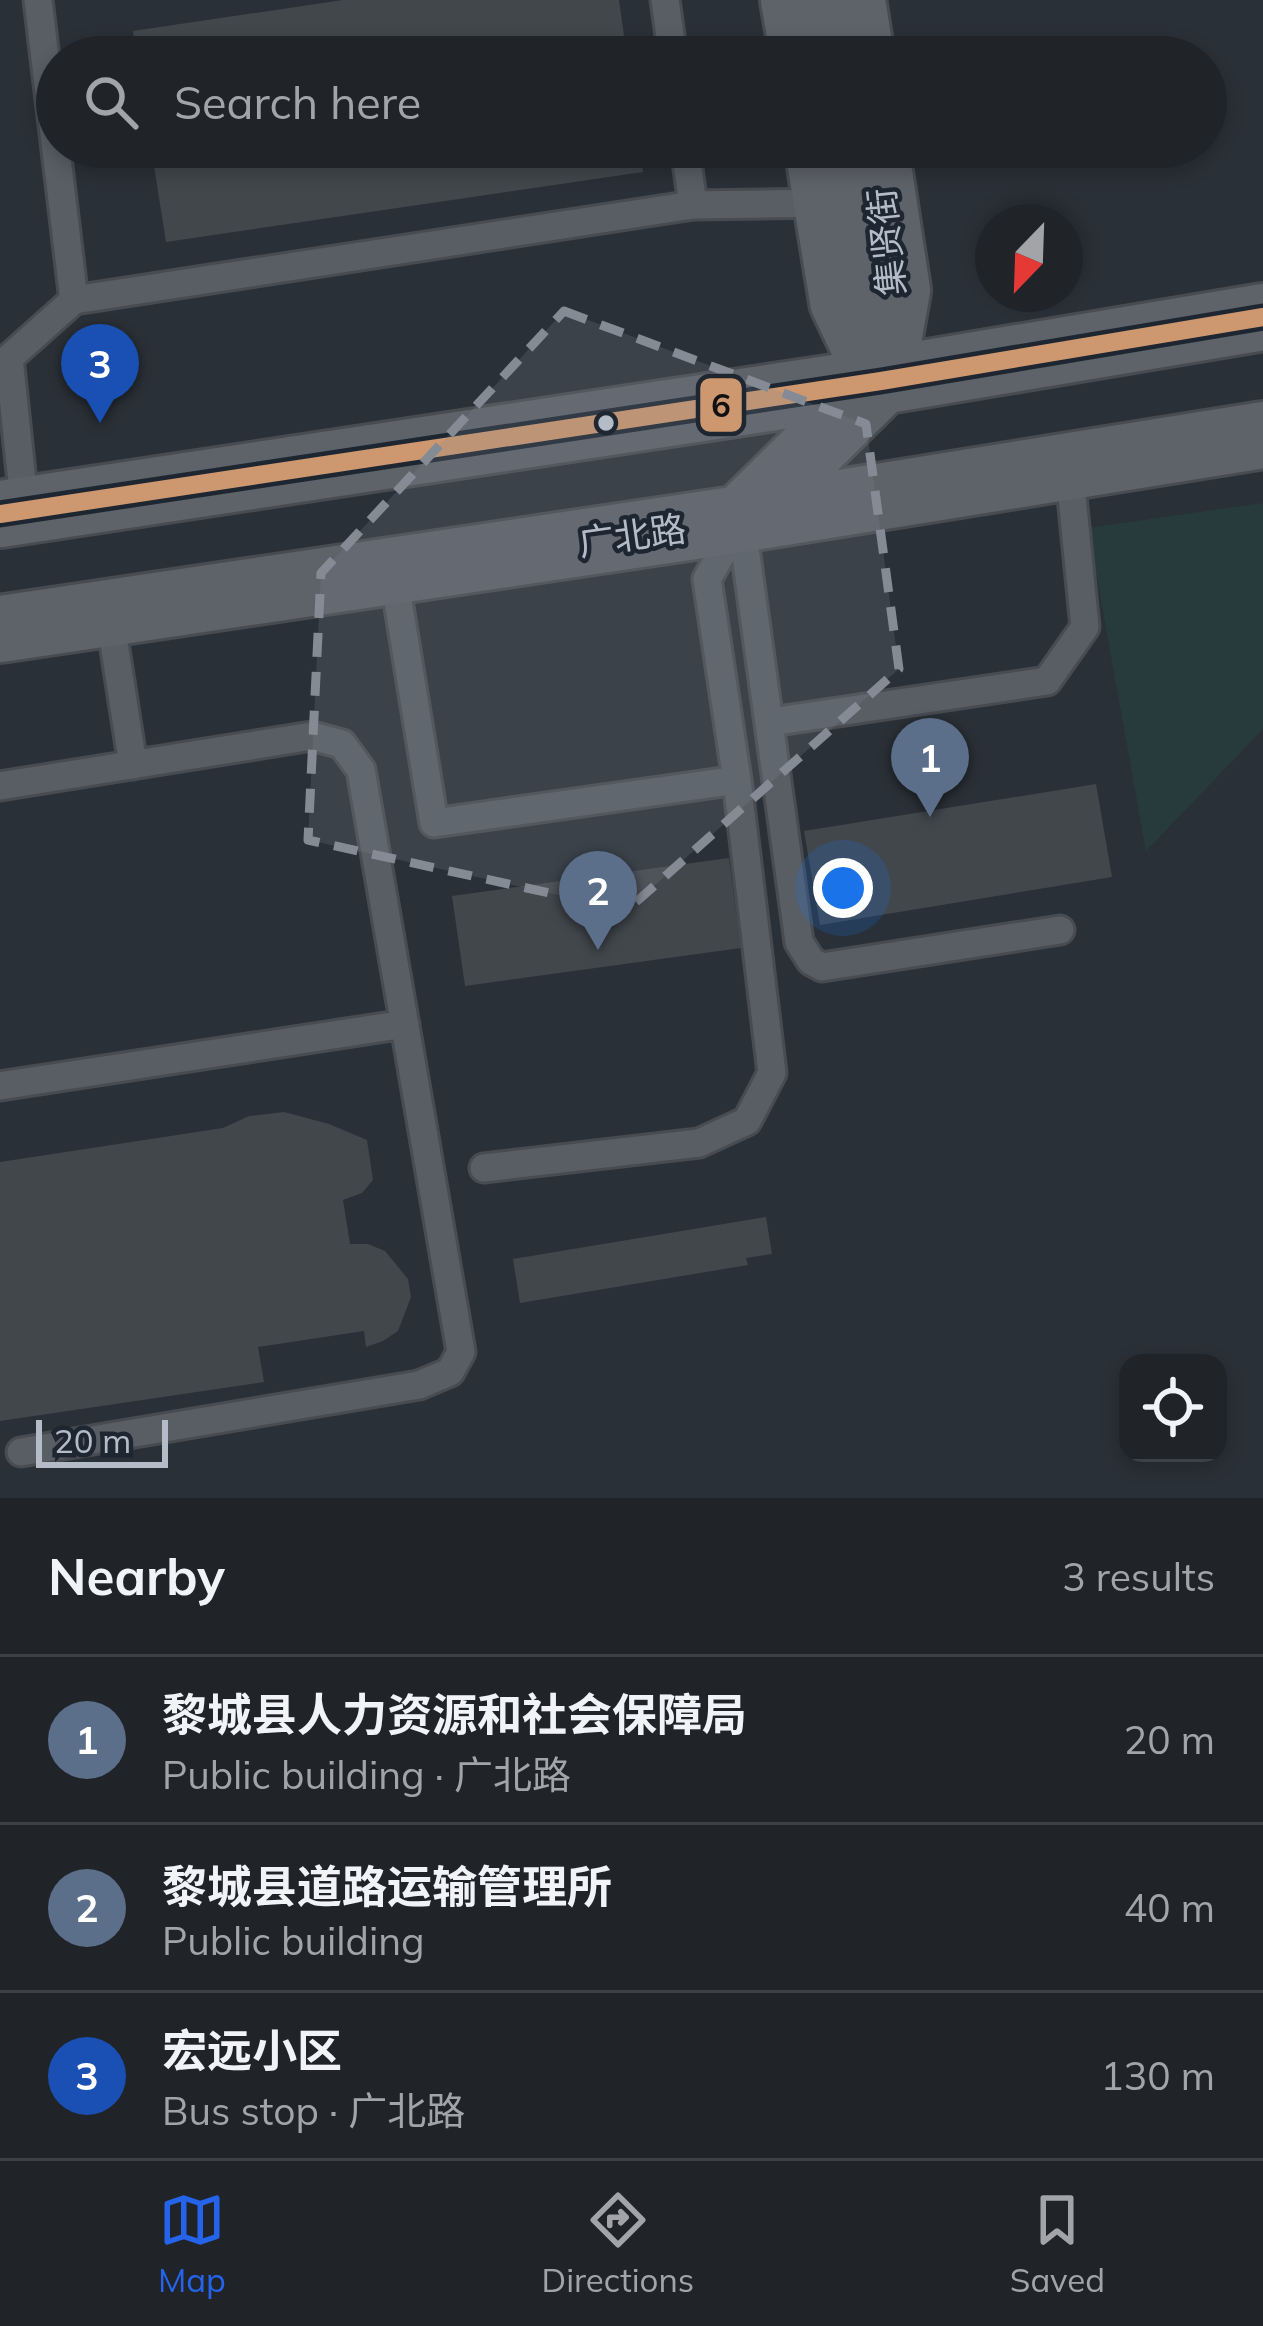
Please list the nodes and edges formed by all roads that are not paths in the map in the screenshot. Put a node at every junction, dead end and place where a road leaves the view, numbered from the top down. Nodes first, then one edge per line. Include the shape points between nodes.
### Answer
1 (38, 0) edge
2 (665, 0) edge
3 (794, 0) edge
4 (852, 0) edge
5 (42, 36) edge
6 (670, 36) edge
7 (800, 36) edge
8 (858, 36) edge
9 (58, 168) edge
10 (688, 168) edge
11 (877, 168) edge
12 (823, 175) edge
13 (693, 205) junction
14 (74, 300) junction
15 (1263, 317) edge
16 (5, 359) edge
17 (881, 381) junction
18 (1263, 435) edge
19 (1069, 467) junction
20 (13, 512) edge
21 (741, 519) junction
22 (393, 570) junction
23 (109, 611) junction
24 (0, 629) edge
25 (771, 722) junction
26 (134, 764) junction
27 (737, 780) junction
28 (0, 786) edge
29 (1060, 930) dead end
30 (405, 1024) junction
31 (0, 1086) edge
32 (484, 1168) dead end
33 (21, 1452) dead end

1 - 5 lane
2 - 6 lane
3 - 7 main road
4 - 8 main road
9 - 14 lane
10 - 13 lane
11 - 17 main road, 集贤街 via 897,290
12 - 13 lane
12 - 17 main road, 集贤街 via 843,301
13 - 14 lane
14 - 16 lane
15 - 17 main road
16 - 20 lane
17 - 20 main road
17 - 21 main road
18 - 19 main road, 广北路
19 - 21 main road, 广北路
19 - 25 lane via 1085,627 1047,681
21 - 22 main road, 广北路
21 - 25 lane
21 - 27 lane via 707,579
22 - 23 main road, 广北路
22 - 27 lane via 434,823
23 - 24 main road, 广北路
23 - 26 lane
25 - 29 lane via 799,942 811,961 822,967
26 - 28 lane
26 - 30 lane via 312,736 342,744 361,770
27 - 32 lane via 772,1073 746,1121 698,1143
30 - 31 lane
30 - 33 lane via 461,1352 450,1372 419,1384

